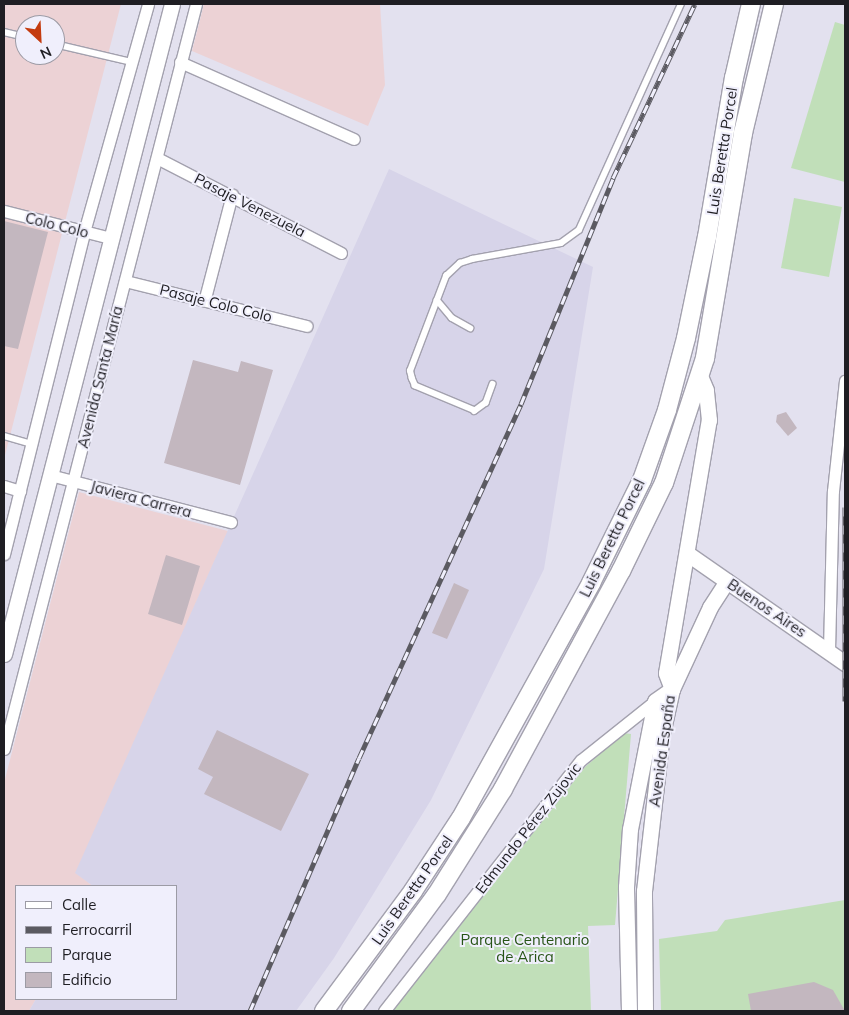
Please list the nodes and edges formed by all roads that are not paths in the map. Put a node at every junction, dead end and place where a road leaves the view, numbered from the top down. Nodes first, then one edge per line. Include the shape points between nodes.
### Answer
1 (148, 4) edge
2 (172, 4) edge
3 (196, 4) edge
4 (681, 4) edge
5 (751, 4) edge
6 (774, 4) edge
7 (65, 46) edge
8 (132, 62) junction
9 (180, 62) junction
10 (354, 139) dead end
11 (157, 158) junction
12 (232, 194) junction
13 (4, 211) edge
14 (84, 232) junction
15 (111, 238) junction
16 (341, 253) dead end
17 (125, 281) junction
18 (205, 298) junction
19 (437, 300) junction
20 (307, 326) dead end
21 (470, 328) dead end
22 (700, 376) junction
23 (845, 381) edge
24 (493, 384) dead end
25 (4, 436) edge
26 (32, 444) junction
27 (50, 475) junction
28 (74, 481) junction
29 (4, 486) edge
30 (20, 491) junction
31 (231, 522) dead end
32 (4, 554) edge
33 (688, 554) junction
34 (728, 581) junction
35 (829, 650) junction
36 (4, 654) edge
37 (845, 663) edge
38 (672, 689) junction
39 (655, 701) junction
40 (639, 713) junction
41 (650, 729) junction
42 (4, 749) edge
43 (324, 1011) edge
44 (351, 1011) edge
45 (384, 1011) edge
46 (629, 1011) edge
47 (645, 1011) edge

1 - 8 street
2 - 15 street, Avenida Santa María
3 - 9 street, Avenida Santa María
4 - 19 lane via 579,230 561,243 460,263 446,276
5 - 43 main road, Luis Beretta Porcel via 734,78 686,338 667,410 642,480 587,591 461,818 413,891
6 - 22 main road, Luis Beretta Porcel via 752,89
7 - 8 lane
8 - 14 street
9 - 10 street
9 - 11 street, Avenida Santa María
11 - 12 street, Pasaje Venezuela
11 - 17 street, Avenida Santa María
12 - 16 street, Pasaje Venezuela
12 - 18 street
13 - 14 street, Colo Colo
14 - 15 street, Colo Colo
14 - 26 street
15 - 27 street, Avenida Santa María
17 - 18 street, Pasaje Colo Colo
17 - 28 street, Avenida Santa María
18 - 20 street, Pasaje Colo Colo
19 - 21 lane via 452,318
19 - 24 lane via 410,371 416,386 475,411 486,403
22 - 33 street, Avenida España via 706,390 709,420
22 - 44 main road, Luis Beretta Porcel via 682,434 652,510 523,754 442,887
23 - 35 street via 833,491
25 - 26 lane
26 - 30 street
27 - 28 street, Javiera Carrera
27 - 36 street, Avenida Santa María
28 - 31 street, Javiera Carrera
28 - 42 street, Avenida Santa María
29 - 30 street
30 - 32 street
33 - 34 street, Buenos Aires
33 - 38 street, Avenida España via 666,673
34 - 35 street, Buenos Aires
34 - 38 street, Edmundo Pérez Zujovic via 710,607
35 - 37 street, Buenos Aires
38 - 39 street, Edmundo Pérez Zujovic
38 - 47 street, Avenida España via 662,734 644,891
39 - 40 street, Edmundo Pérez Zujovic
39 - 41 street, Avenida España
40 - 41 street via 646,716
40 - 45 street, Edmundo Pérez Zujovic via 581,760
41 - 46 street, Avenida España via 629,848 626,887

